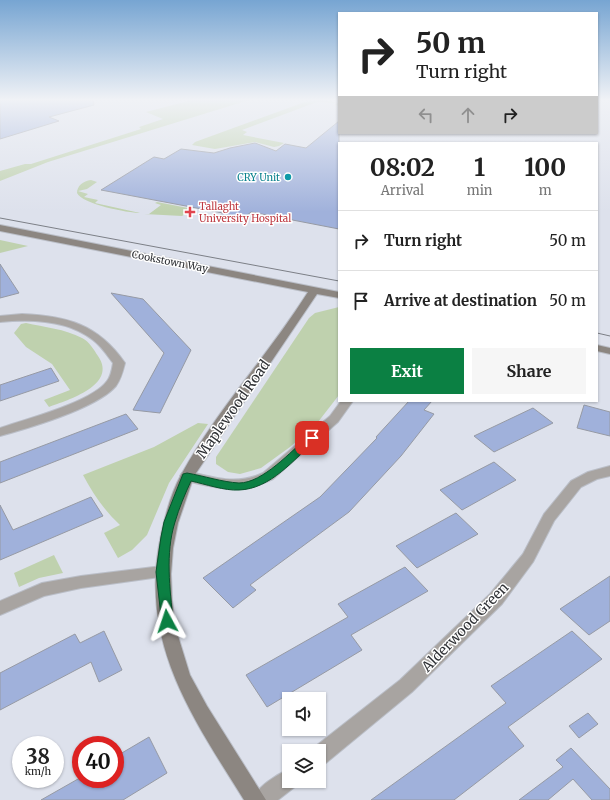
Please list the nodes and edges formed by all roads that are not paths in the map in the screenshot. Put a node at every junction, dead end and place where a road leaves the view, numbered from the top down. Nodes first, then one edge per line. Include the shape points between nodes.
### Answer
1 (0, 228) edge
2 (314, 290) junction
3 (338, 295) edge
4 (0, 319) edge
5 (598, 348) edge
6 (610, 351) edge
7 (346, 402) edge
8 (0, 432) edge
9 (610, 471) edge
10 (187, 476) junction
11 (162, 572) junction
12 (0, 608) edge
13 (326, 750) edge
14 (282, 784) edge
15 (256, 800) edge
16 (262, 800) edge

1 - 2 street, Cookstown Way
2 - 3 street, Cookstown Way
2 - 10 street, Maplewood Road
4 - 8 street via 16,316 55,321 89,332 105,345 118,363 117,374 110,386 94,397
5 - 6 street
7 - 10 street via 334,419 257,483 239,486
9 - 13 street, Alderwood Green via 593,475 576,484 549,518 528,558 496,599 406,686
10 - 11 street, Maplewood Road via 169,522
11 - 12 street via 81,582 42,590
11 - 15 street, Maplewood Road via 167,621 177,661 193,699
14 - 16 street

